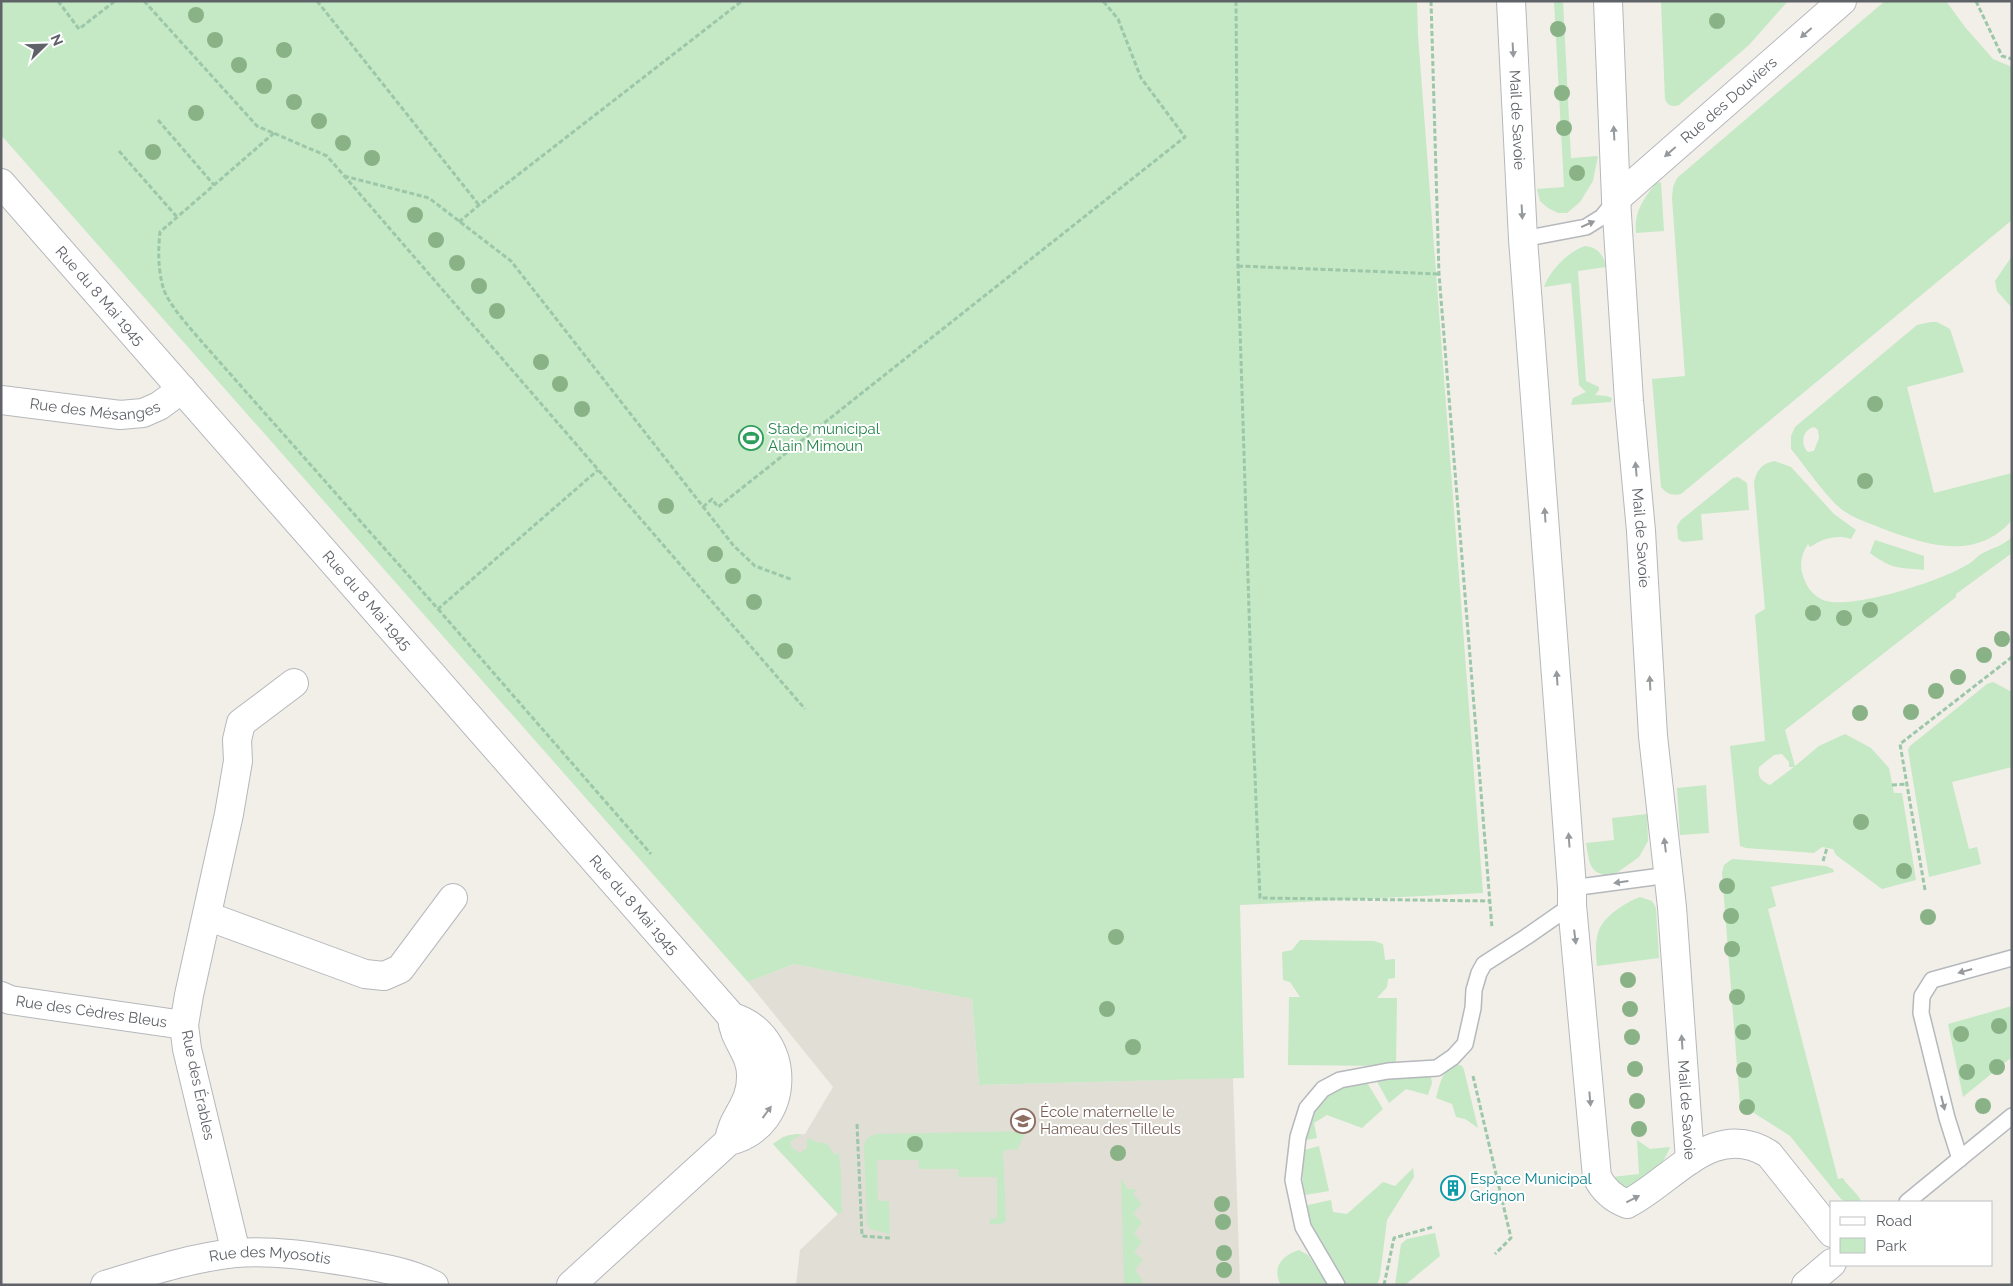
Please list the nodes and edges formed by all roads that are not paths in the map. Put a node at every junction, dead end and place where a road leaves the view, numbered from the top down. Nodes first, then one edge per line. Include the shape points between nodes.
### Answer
1 (1511, 1) edge
2 (1608, 1) edge
3 (1842, 1) edge
4 (1, 183) edge
5 (1616, 199) junction
6 (1523, 239) junction
7 (182, 389) junction
8 (1, 400) edge
9 (294, 683) dead end
10 (1669, 875) junction
11 (1572, 896) junction
12 (453, 898) dead end
13 (207, 916) junction
14 (2012, 958) edge
15 (1, 996) edge
16 (184, 1025) junction
17 (2012, 1116) edge
18 (1960, 1159) junction
19 (1690, 1160) junction
20 (1908, 1201) edge
21 (1830, 1230) edge
22 (236, 1253) junction
23 (1830, 1265) edge
24 (105, 1285) edge
25 (434, 1285) edge
26 (571, 1285) edge
27 (1337, 1285) edge
28 (1806, 1285) edge

1 -> 6 street, Mail de Savoie
5 -> 2 street, Mail de Savoie
3 -> 5 street, Rue des Douviers
4 - 7 street, Rue du 8 Mai 1945
6 -> 5 lane via 1586,227 1602,217
10 -> 5 street, Mail de Savoie via 1653,736
11 -> 6 street, Mail de Savoie
7 - 8 street, Rue des Mésanges via 159,406 120,415
7 - 26 street, Rue du 8 Mai 1945 via 732,1017 750,1025 773,1056 778,1077 775,1102 767,1114 743,1136 730,1141
9 - 13 street, Rue des Érables via 241,723 230,814
10 -> 11 lane
19 -> 10 street, Mail de Savoie
11 -> 19 street, Mail de Savoie via 1597,1177 1601,1187 1627,1204
11 - 27 lane via 1526,937 1484,964 1474,990 1465,1044 1453,1057 1437,1068 1388,1071 1340,1080 1323,1089 1307,1108 1298,1137 1293,1180 1303,1227
12 - 13 street via 400,969 384,976 365,974
13 - 16 street, Rue des Érables
14 -> 18 lane via 1932,980 1922,996 1921,1013
15 - 16 street, Rue des Cèdres Bleus via 10,1000
16 - 22 street, Rue des Érables
17 - 18 lane
18 - 20 lane
19 - 21 street, Mail de Savoie via 1724,1144 1748,1144 1759,1148 1769,1154
22 - 24 street, Rue des Myosotis via 186,1261
22 - 25 street, Rue des Myosotis via 286,1253 375,1266
23 - 28 street

